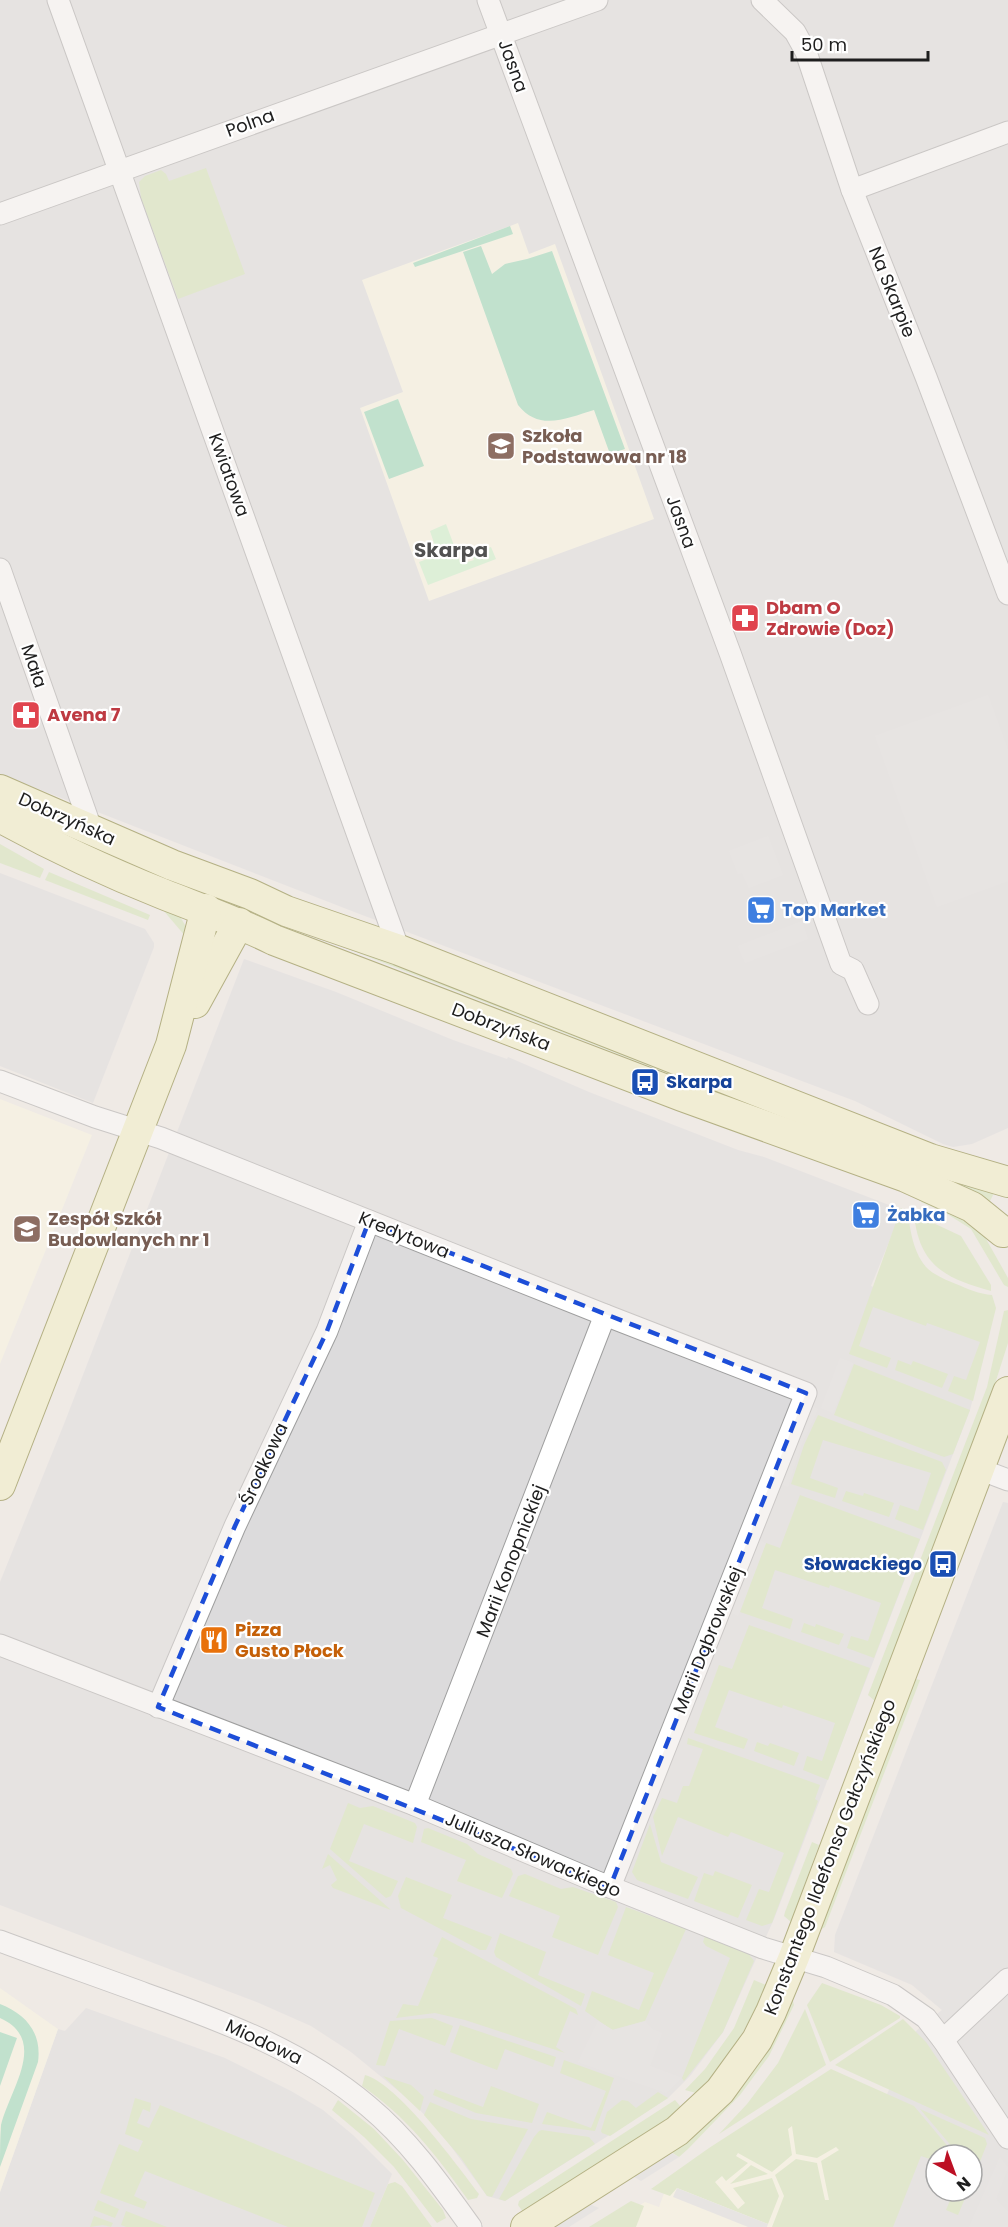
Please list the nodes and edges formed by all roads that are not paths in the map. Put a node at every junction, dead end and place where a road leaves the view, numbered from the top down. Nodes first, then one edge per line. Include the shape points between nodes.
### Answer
1 (58, 0) edge
2 (488, 0) edge
3 (597, 0) edge
4 (762, 0) edge
5 (501, 33) junction
6 (1008, 132) edge
7 (119, 171) junction
8 (852, 190) junction
9 (0, 214) edge
10 (0, 569) edge
11 (1008, 594) edge
12 (0, 790) edge
13 (0, 817) edge
14 (92, 831) junction
15 (213, 880) junction
16 (250, 894) junction
17 (206, 909) junction
18 (239, 923) junction
19 (399, 950) junction
20 (868, 1004) dead end
21 (171, 1045) junction
22 (0, 1081) edge
23 (139, 1130) junction
24 (1008, 1182) edge
25 (1008, 1201) edge
26 (369, 1221) junction
27 (1005, 1239) edge
28 (605, 1315) junction
29 (1008, 1392) edge
30 (806, 1393) joint
31 (979, 1469) junction
32 (1008, 1480) edge
33 (0, 1485) edge
34 (0, 1645) edge
35 (158, 1707) junction
36 (415, 1805) junction
37 (610, 1887) junction
38 (0, 1941) edge
39 (794, 1957) junction
40 (1008, 1979) edge
41 (943, 2040) junction
42 (1008, 2138) edge
43 (471, 2227) edge
44 (526, 2227) edge

1 - 7 street, Kwiatowa
2 - 5 street, Jasna
3 - 5 street
4 - 8 street, Na Skarpie via 795,32 806,52
5 - 7 street, Polna
5 - 20 street, Jasna via 841,964 853,970
6 - 8 street
7 - 9 street, Polna
7 - 19 street, Kwiatowa
8 - 11 street, Na Skarpie
10 - 14 street, Mała
12 - 14 main road, Dobrzyńska
13 - 17 main road, Dobrzyńska via 154,890
14 - 15 main road, Dobrzyńska
15 - 16 main road, Dobrzyńska
15 - 17 street
16 - 18 street
16 - 19 main road, Dobrzyńska
17 - 18 main road, Dobrzyńska
17 - 21 main road
18 - 21 main road
18 - 27 main road, Dobrzyńska via 274,940 682,1096 906,1177 972,1208
19 - 24 main road, Dobrzyńska via 930,1159
21 - 23 main road
22 - 23 street, Kredytowa
23 - 26 street, Kredytowa
23 - 33 main road
25 - 27 main road via 1002,1218
26 - 28 street, Kredytowa
26 - 35 street, Środkowa via 327,1331 235,1526
28 - 30 street, Kredytowa
28 - 36 street, Marii Konopnickiej
29 - 31 main road, Konstantego Ildefonsa Gałczyńskiego
30 - 37 street, Marii Dąbrowskiej
31 - 32 street
31 - 39 main road, Konstantego Ildefonsa Gałczyńskiego
34 - 35 street, Juliusza Słowackiego
35 - 36 street, Juliusza Słowackiego
36 - 37 street, Juliusza Słowackiego
37 - 39 street, Juliusza Słowackiego
38 - 43 street, Miodowa via 215,2019 316,2068 369,2106 399,2135
39 - 41 street, Juliusza Słowackiego via 893,1995 926,2018
39 - 44 main road, Konstantego Ildefonsa Gałczyńskiego via 757,2040 720,2091 677,2131
40 - 41 street
41 - 42 street, Juliusza Słowackiego

